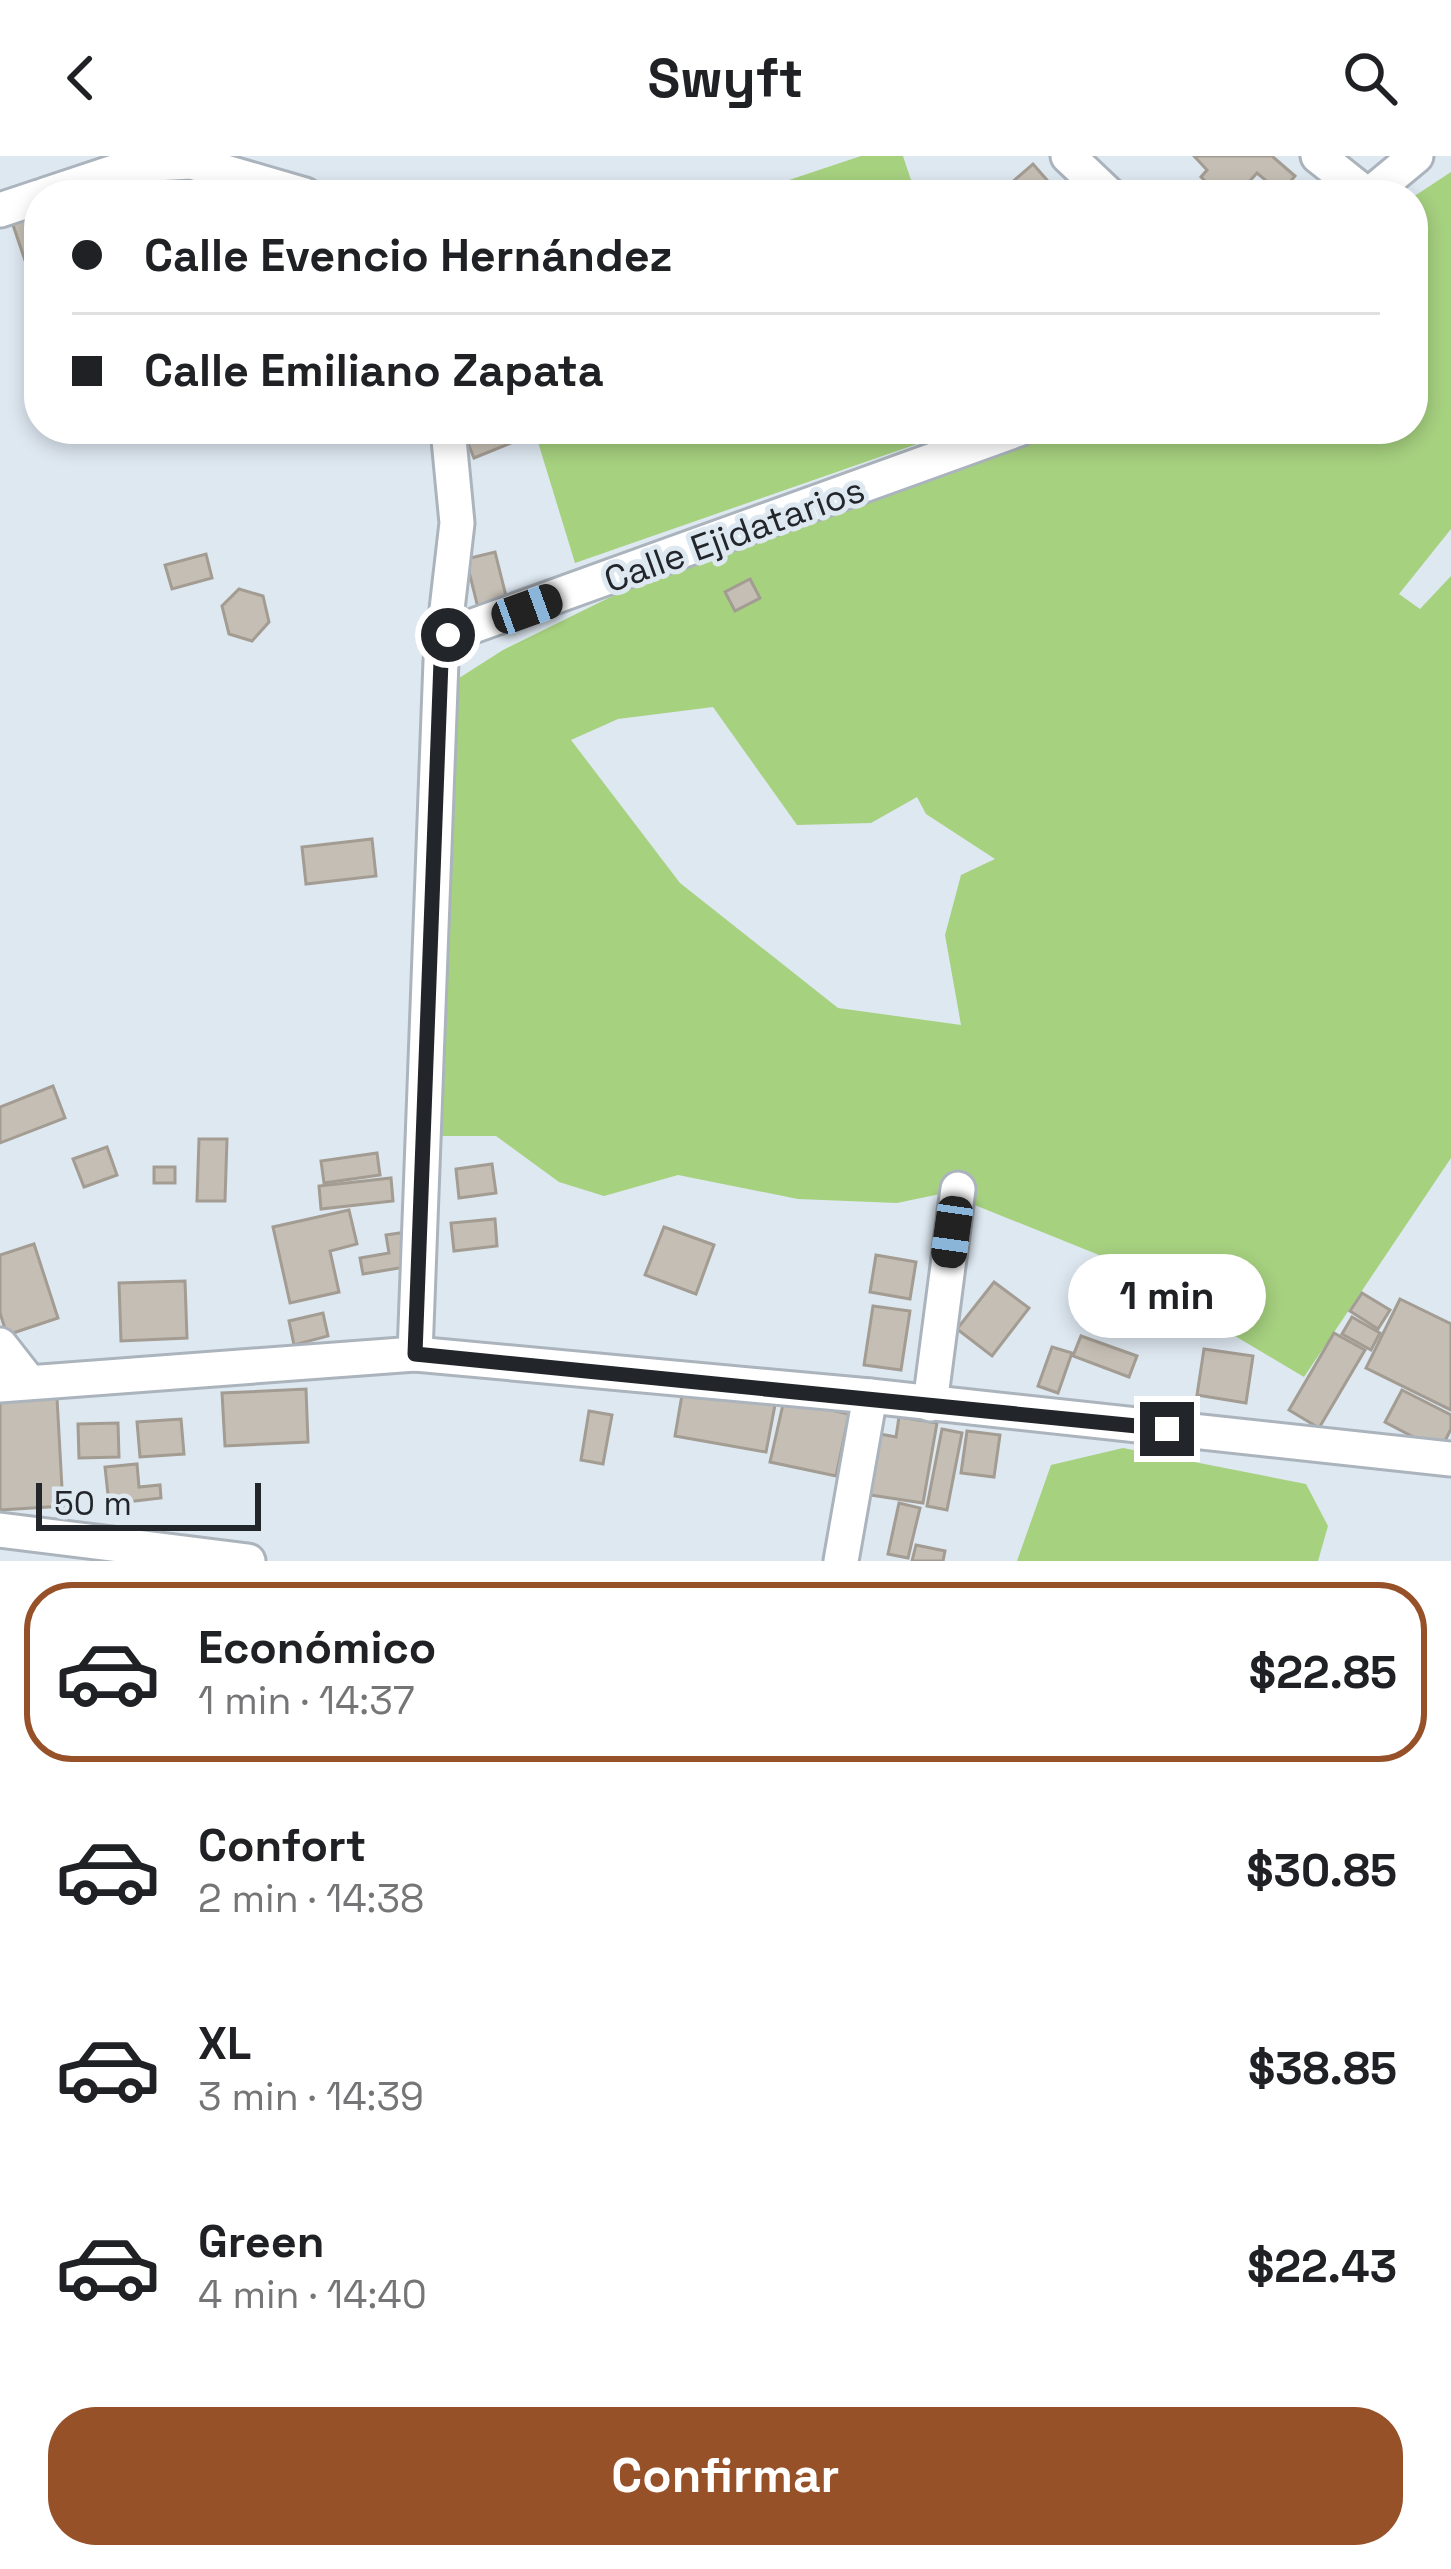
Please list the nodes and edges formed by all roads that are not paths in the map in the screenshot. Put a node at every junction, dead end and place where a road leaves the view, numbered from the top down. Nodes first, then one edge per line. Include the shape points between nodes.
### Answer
1 (1069, 156) edge
2 (1318, 156) edge
3 (1416, 156) edge
4 (90, 180) edge
5 (253, 180) edge
6 (1093, 180) edge
7 (1349, 180) edge
8 (1386, 180) edge
9 (449, 444) edge
10 (977, 444) edge
11 (448, 635) junction
12 (958, 1189) dead end
13 (0, 1345) edge
14 (415, 1354) junction
15 (15, 1383) edge
16 (870, 1396) junction
17 (930, 1403) junction
18 (1451, 1459) edge
19 (0, 1530) edge
20 (248, 1561) edge
21 (841, 1561) edge

1 - 6 street
2 - 7 street
3 - 8 street
4 - 5 street via 135,165 191,162
9 - 11 street via 457,523
10 - 11 street, Calle Ejidatarios
11 - 14 street
12 - 17 street
13 - 15 street
14 - 15 street
14 - 16 street
16 - 17 street
16 - 21 street
17 - 18 street
19 - 20 street

